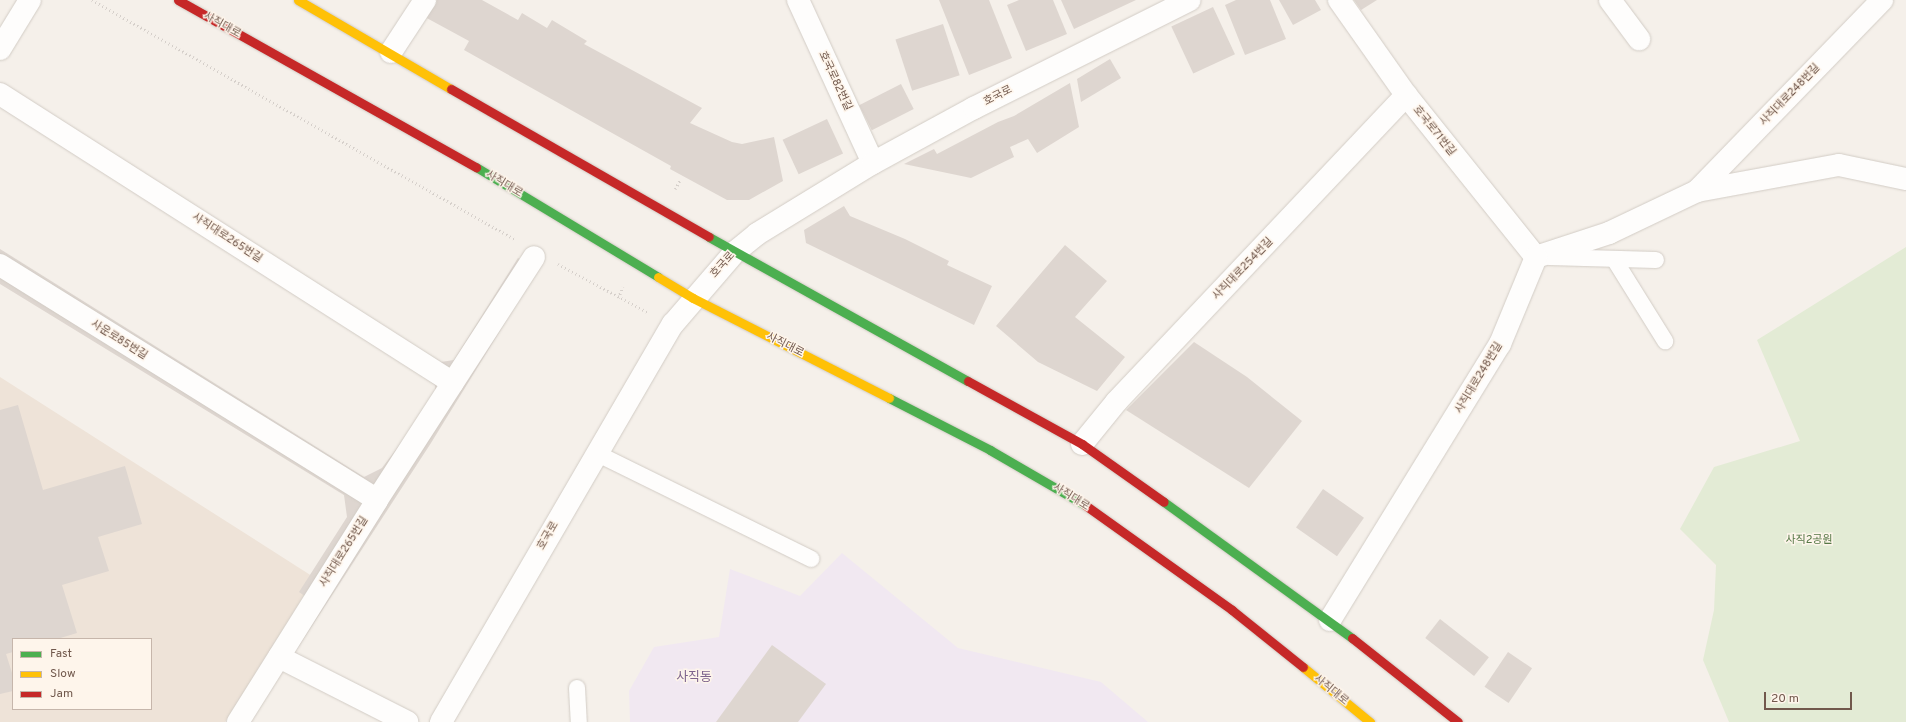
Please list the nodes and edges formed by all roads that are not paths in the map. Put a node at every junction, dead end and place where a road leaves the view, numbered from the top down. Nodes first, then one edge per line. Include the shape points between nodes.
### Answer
1 (30, 0) edge
2 (178, 0) edge
3 (298, 0) edge
4 (425, 0) edge
5 (798, 0) edge
6 (1190, 0) edge
7 (1339, 0) edge
8 (1610, 0) edge
9 (1882, 0) edge
10 (1639, 39) dead end
11 (0, 49) edge
12 (391, 52) junction
13 (0, 94) edge
14 (1406, 95) junction
15 (873, 163) junction
16 (1906, 179) edge
17 (1697, 191) junction
18 (528, 250) road end
19 (735, 252) junction
20 (1536, 257) junction
21 (1614, 259) junction
22 (1656, 260) dead end
23 (0, 266) edge
24 (693, 298) junction
25 (1666, 341) dead end
26 (453, 383) junction
27 (1082, 444) junction
28 (596, 453) junction
29 (377, 500) junction
30 (812, 559) dead end
31 (1330, 620) junction
32 (278, 657) junction
33 (577, 688) dead end
34 (238, 722) edge
35 (406, 722) edge
36 (441, 722) edge
37 (579, 722) edge
38 (1370, 722) edge
39 (1458, 722) edge

1 - 11 street
2 - 24 main road, 사직대로 via 450,151
3 - 12 main road
4 - 12 street
5 - 15 street, 호국로82번길
6 - 15 street, 호국로 via 974,108
7 - 14 street, 호국로71번길
8 - 10 street
9 - 17 street, 사직대로248번길
12 - 19 main road
13 - 26 street, 사직대로265번길
14 - 20 street, 호국로71번길
14 - 27 street, 사직대로254번길 via 1117,401
15 - 19 street, 호국로 via 757,234
16 - 17 street, 사직대로248번길 via 1839,166
17 - 20 street, 사직대로248번길 via 1609,233
18 - 26 street, 사직대로265번길
19 - 24 street, 호국로
19 - 27 main road
20 - 21 lane
20 - 31 street, 사직대로248번길 via 1500,344
21 - 22 lane
21 - 25 lane
23 - 29 street, 사운로85번길
24 - 28 street, 호국로 via 673,324
24 - 38 main road, 사직대로 via 990,450 1074,497 1232,610
26 - 29 street, 사직대로265번길
27 - 31 main road
28 - 30 lane
28 - 36 street, 호국로
29 - 32 street, 사직대로265번길
31 - 39 main road
32 - 34 street, 사직대로265번길
32 - 35 street
33 - 37 lane

